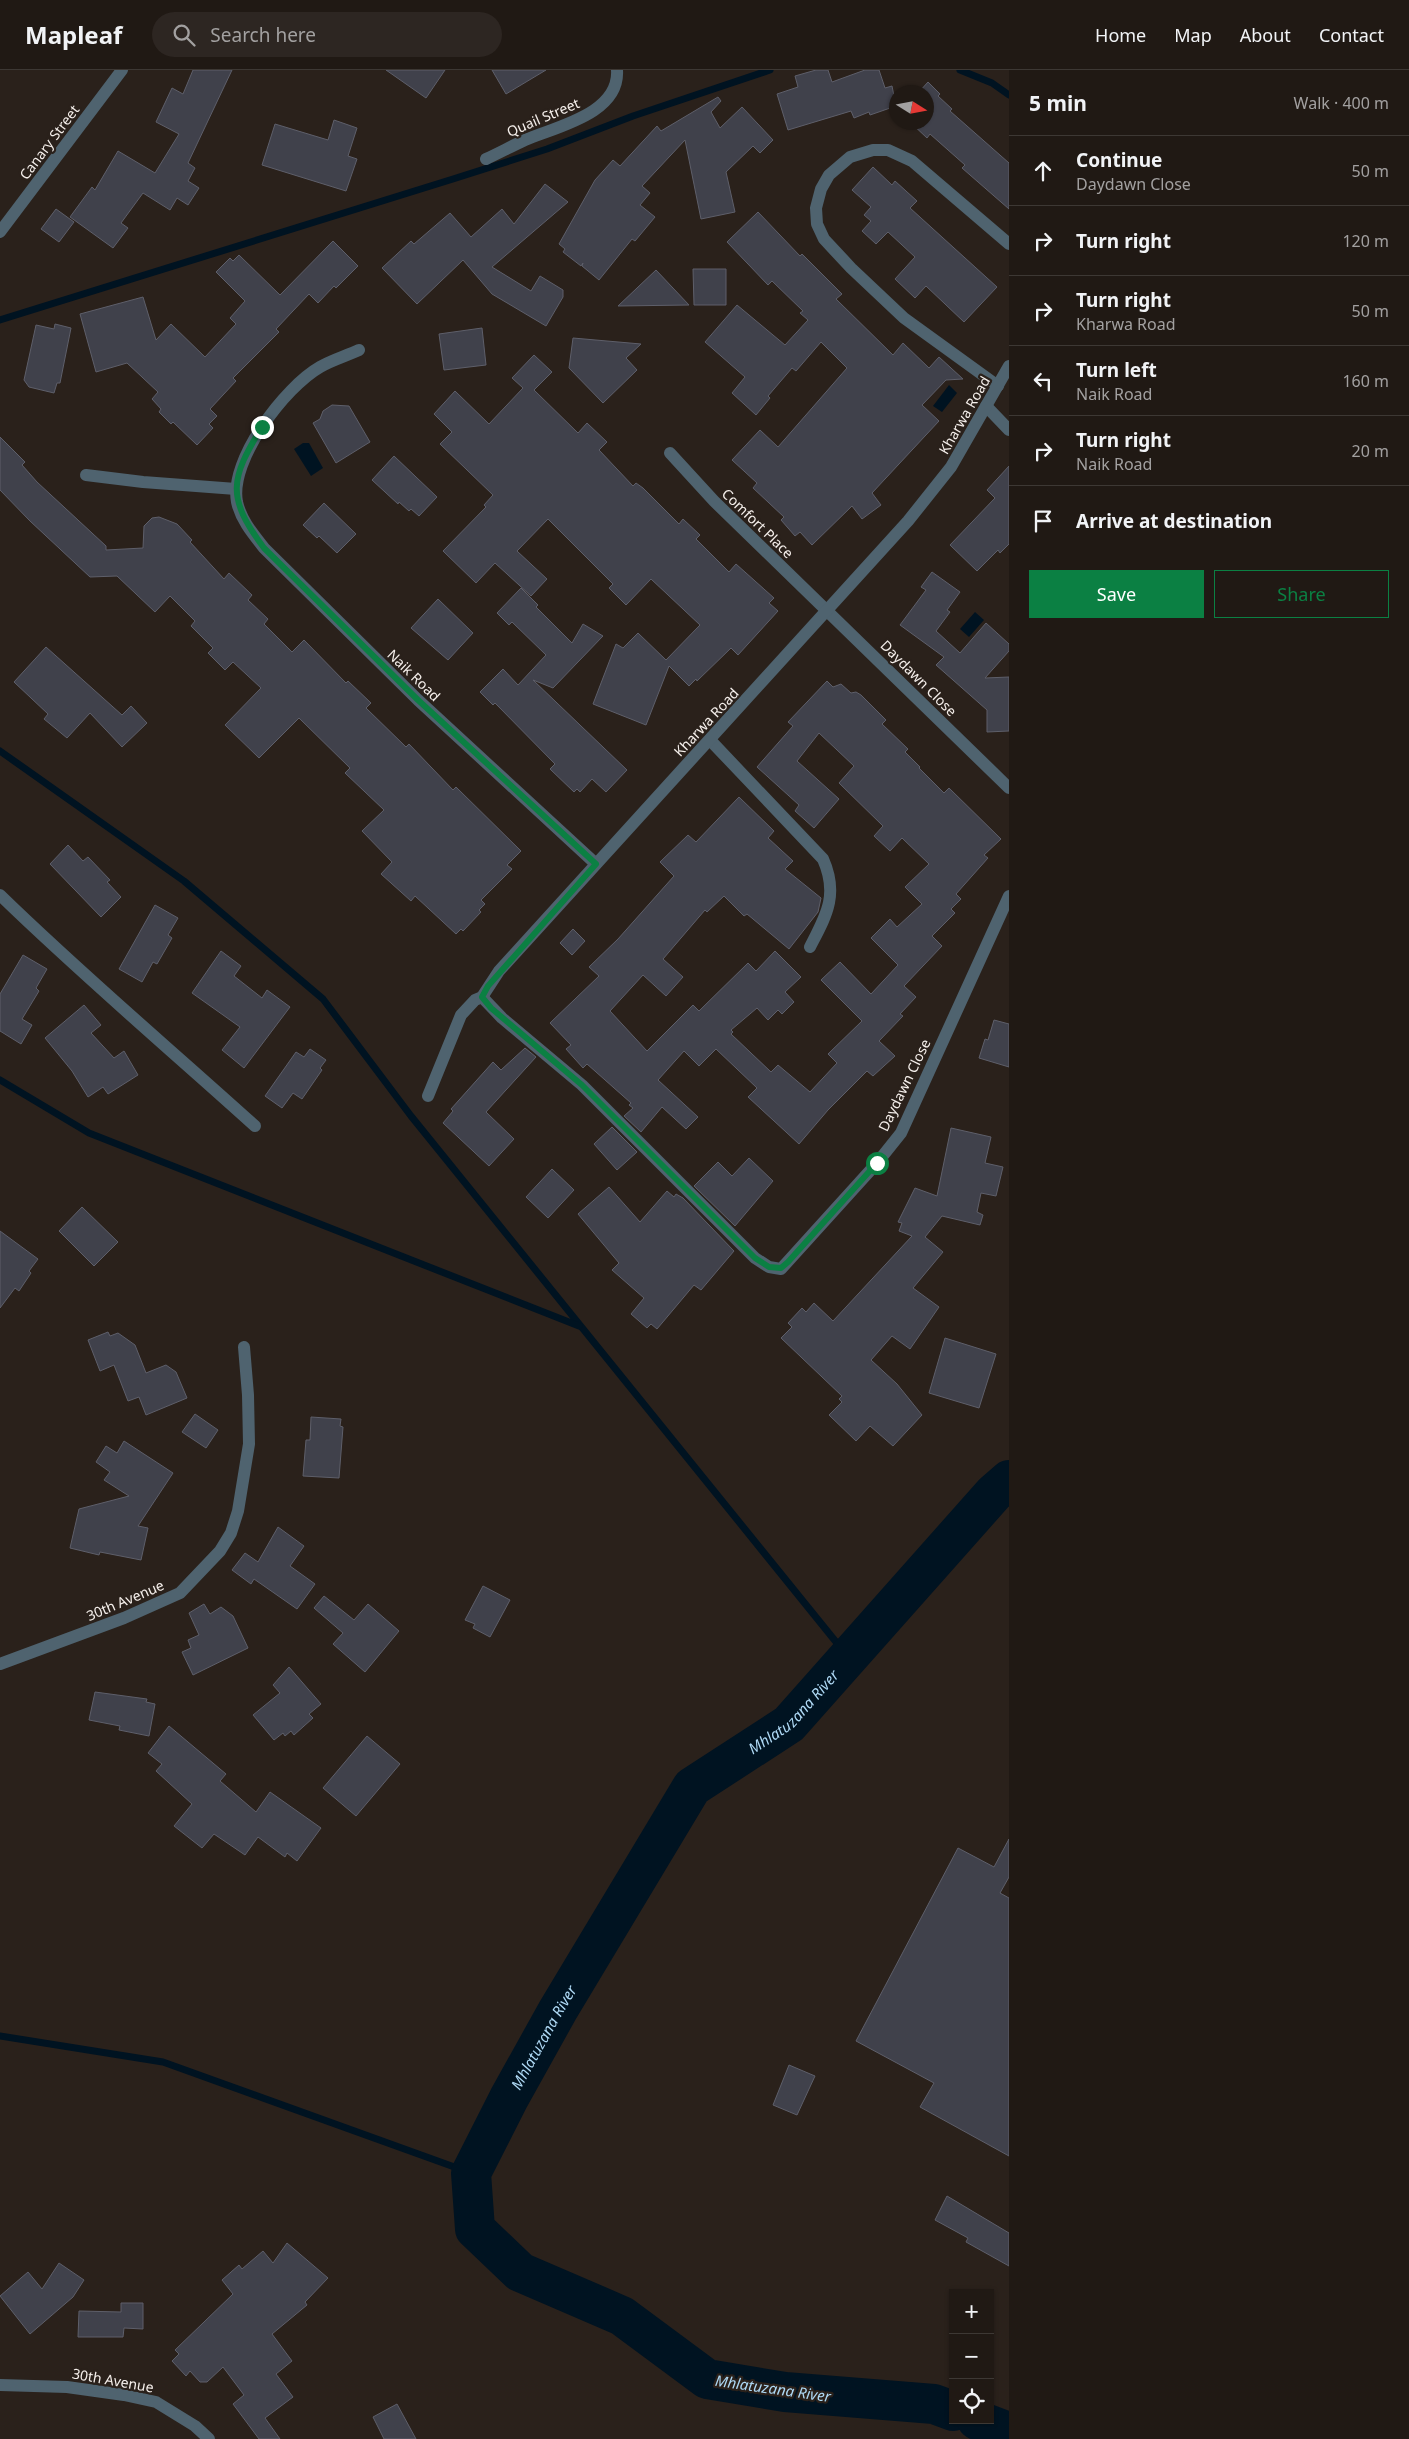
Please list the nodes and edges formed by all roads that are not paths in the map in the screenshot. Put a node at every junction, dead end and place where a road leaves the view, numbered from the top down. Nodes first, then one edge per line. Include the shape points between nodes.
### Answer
1 (122, 70) edge
2 (617, 70) edge
3 (486, 159) dead end
4 (0, 232) edge
5 (1009, 244) edge
6 (359, 350) dead end
7 (1009, 366) edge
8 (998, 386) junction
9 (986, 406) junction
10 (1009, 430) edge
11 (670, 453) dead end
12 (86, 475) dead end
13 (236, 489) junction
14 (828, 611) junction
15 (710, 740) junction
16 (1009, 788) edge
17 (596, 864) junction
18 (0, 895) edge
19 (1009, 896) edge
20 (810, 947) dead end
21 (482, 997) junction
22 (428, 1096) dead end
23 (255, 1126) dead end
24 (244, 1347) dead end
25 (0, 1664) edge
26 (0, 2385) edge
27 (209, 2439) edge

1 - 4 street, Canary Street
2 - 3 street, Quail Street via 612,92 603,104 581,118
5 - 8 street via 912,161 888,150 873,150 850,157 830,175 821,189 816,208 817,224 824,238 851,268 904,318
6 - 13 street, Naik Road via 320,367 286,397 244,457
7 - 8 street, Kharwa Road
8 - 9 street, Kharwa Road
9 - 10 street
9 - 14 street, Kharwa Road via 951,467
11 - 14 street, Comfort Place via 714,501
12 - 13 street
13 - 17 street, Naik Road via 247,526 264,548 418,700
14 - 15 street, Kharwa Road
14 - 16 street, Daydawn Close
15 - 17 street, Kharwa Road
15 - 20 street via 824,859 830,873 829,907
17 - 21 street, Kharwa Road via 499,972
18 - 23 street via 64,957
19 - 21 street, Daydawn Close via 901,1133 781,1268 765,1265 755,1258 582,1085 502,1018
21 - 22 street, Kharwa Road via 461,1015
24 - 25 street, 30th Avenue via 249,1444 238,1511 231,1533 220,1551 180,1593 124,1618
26 - 27 street, 30th Avenue via 67,2387 156,2402 195,2426

